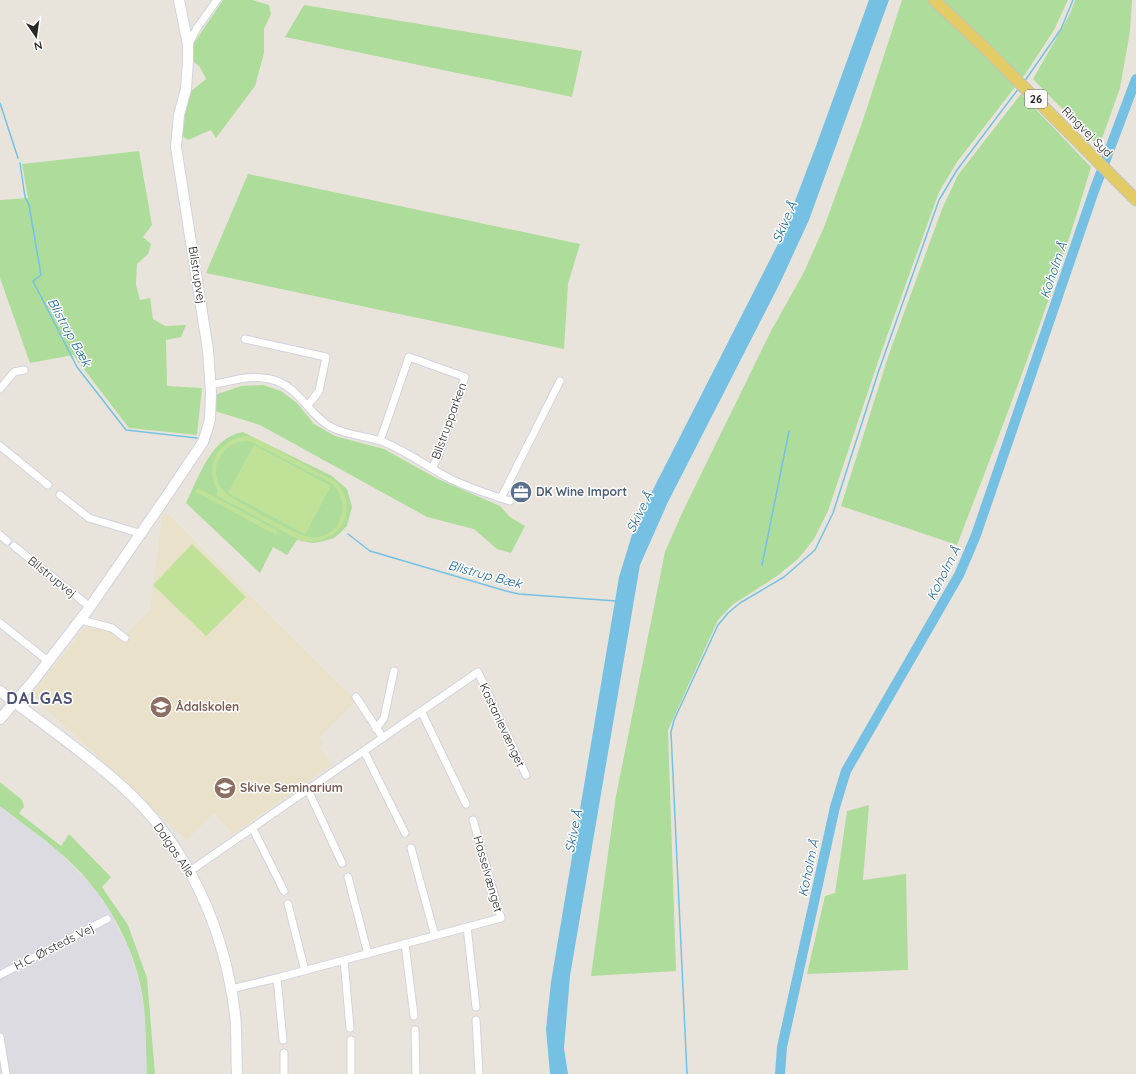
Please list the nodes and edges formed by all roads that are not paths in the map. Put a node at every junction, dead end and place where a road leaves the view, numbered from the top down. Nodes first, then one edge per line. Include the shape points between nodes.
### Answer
1 (179, 0) edge
2 (217, 0) edge
3 (934, 0) edge
4 (188, 45) junction
5 (1136, 200) edge
6 (245, 339) dead end
7 (24, 370) dead end
8 (560, 382) dead end
9 (210, 385) junction
10 (0, 389) edge
11 (308, 405) junction
12 (380, 441) junction
13 (0, 446) edge
14 (432, 468) junction
15 (48, 485) dead end
16 (60, 495) dead end
17 (501, 498) junction
18 (510, 501) dead end
19 (142, 534) junction
20 (0, 535) edge
21 (7, 540) dead end
22 (14, 546) dead end
23 (90, 607) junction
24 (81, 620) junction
25 (0, 623) edge
26 (125, 638) dead end
27 (48, 662) junction
28 (394, 671) dead end
29 (0, 691) edge
30 (356, 697) dead end
31 (14, 702) junction
32 (421, 711) junction
33 (0, 719) edge
34 (376, 729) junction
35 (382, 738) junction
36 (364, 751) junction
37 (526, 775) dead end
38 (308, 790) junction
39 (466, 804) dead end
40 (473, 820) dead end
41 (253, 829) junction
42 (405, 833) dead end
43 (411, 848) dead end
44 (342, 863) dead end
45 (190, 871) junction
46 (348, 877) dead end
47 (284, 891) dead end
48 (288, 904) dead end
49 (107, 919) dead end
50 (468, 927) junction
51 (435, 936) junction
52 (405, 944) junction
53 (368, 954) junction
54 (344, 960) junction
55 (305, 971) junction
56 (0, 975) edge
57 (277, 978) junction
58 (231, 989) junction
59 (476, 1007) dead end
60 (414, 1016) dead end
61 (476, 1020) dead end
62 (350, 1028) dead end
63 (415, 1030) dead end
64 (0, 1036) edge
65 (283, 1040) dead end
66 (351, 1040) dead end
67 (284, 1053) dead end
68 (6, 1074) edge
69 (237, 1074) edge
70 (284, 1074) edge
71 (351, 1074) edge
72 (416, 1074) edge
73 (479, 1074) edge

1 - 4 street, Bilstrupvej
2 - 4 street
3 - 5 main road, Ringvej Syd / 26
4 - 9 street, Bilstrupvej via 186,89 179,115 176,147 208,350
6 - 11 street via 326,357 319,391
7 - 10 street via 14,372
8 - 17 street
9 - 11 street, Bilstrupparken via 244,378 271,379 296,392
9 - 19 street, Bilstrupvej via 210,419 203,442
11 - 12 street, Bilstrupparken via 321,420 339,431
12 - 14 street, Bilstrupparken
12 - 14 street, Bilstrupparken via 409,358 465,377
13 - 15 street
14 - 17 street, Bilstrupparken via 455,481
16 - 19 street via 89,518
17 - 18 street, Bilstrupparken
19 - 23 street, Bilstrupvej
20 - 21 street
22 - 23 street, Bilstrupvej
23 - 24 street, Bilstrupvej
24 - 26 street via 112,628
24 - 27 street, Bilstrupvej
25 - 27 street
27 - 31 street, Bilstrupvej
28 - 34 street via 384,718
29 - 31 street, Dalgas Alle
30 - 34 street
31 - 33 street, Bilstrupvej
31 - 45 street, Dalgas Alle via 124,787 159,826
32 - 35 street, Kastanievænget
32 - 37 street, Kastanievænget via 478,672
32 - 39 street
34 - 35 street
35 - 36 street, Kastanievænget
36 - 38 street, Kastanievænget
36 - 42 street
38 - 41 street, Kastanievænget
38 - 44 street
40 - 50 street, Hasselvænget via 501,918
41 - 45 street, Kastanievænget
41 - 47 street
43 - 51 street
45 - 58 street, Dalgas Alle via 216,929
46 - 53 street
48 - 55 street
49 - 56 street, H.C. Ørsteds Vej
50 - 51 street, Hasselvænget
50 - 59 street
51 - 52 street, Hasselvænget
52 - 53 street, Hasselvænget
52 - 60 street
53 - 54 street, Hasselvænget
54 - 55 street, Hasselvænget
54 - 62 street
55 - 57 street, Hasselvænget
57 - 58 street, Hasselvænget
57 - 65 street
58 - 69 street, Dalgas Alle via 235,1016
61 - 73 street
63 - 72 street
64 - 68 street
66 - 71 street
67 - 70 street

